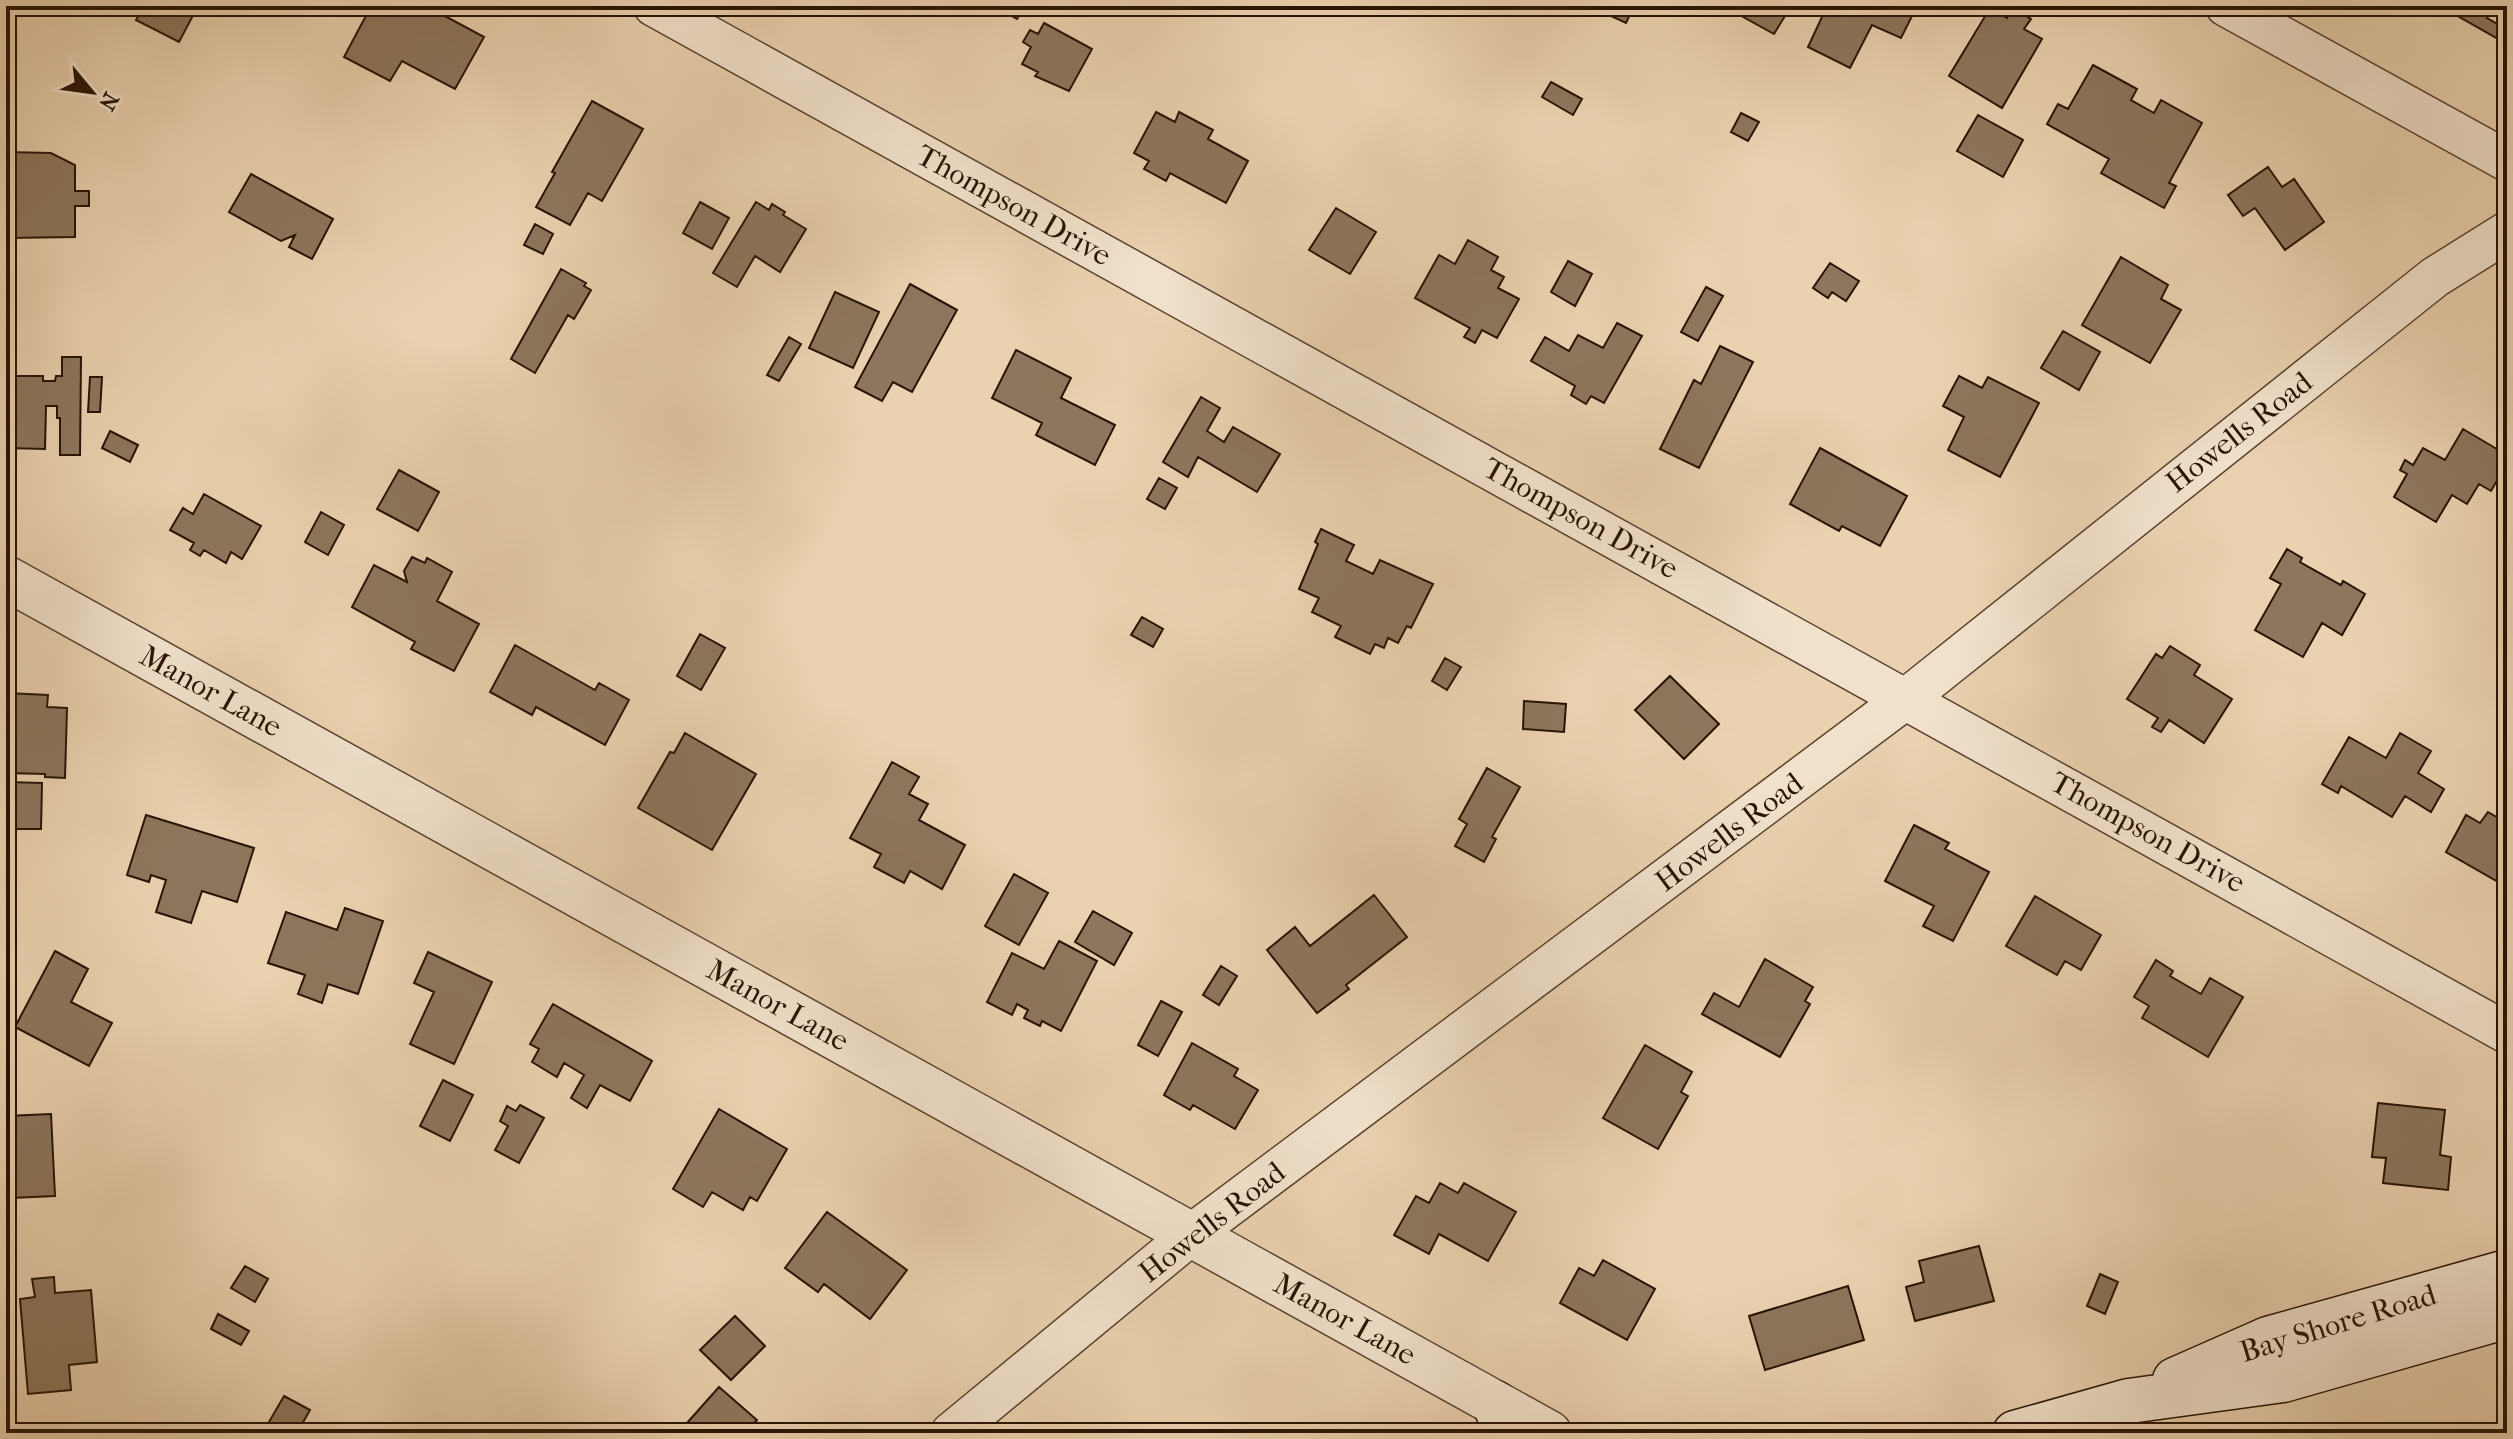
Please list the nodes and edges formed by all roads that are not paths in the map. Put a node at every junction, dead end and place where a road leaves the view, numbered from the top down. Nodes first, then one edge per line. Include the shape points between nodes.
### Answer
1 (654, 6) edge
2 (2226, 6) edge
3 (2507, 161) edge
4 (2507, 232) edge
5 (6, 578) edge
6 (1907, 698) junction
7 (2507, 1033) edge
8 (1192, 1234) junction
9 (2507, 1272) edge
10 (2507, 1316) edge
11 (2129, 1401) junction
12 (1500, 1418) edge
13 (951, 1433) edge
14 (1549, 1433) edge
15 (2015, 1433) edge

1 - 6 street, Thompson Drive
2 - 3 street
4 - 6 street, Howells Road via 2435,277
5 - 8 street, Manor Lane
6 - 7 street, Thompson Drive
6 - 8 street, Howells Road
8 - 12 street, Manor Lane
8 - 13 street, Howells Road
9 - 11 street, Bay Shore Road via 2268,1339
10 - 11 street, Bay Shore Road via 2283,1380
11 - 15 street, Bay Shore Road
12 - 14 street, Manor Lane

